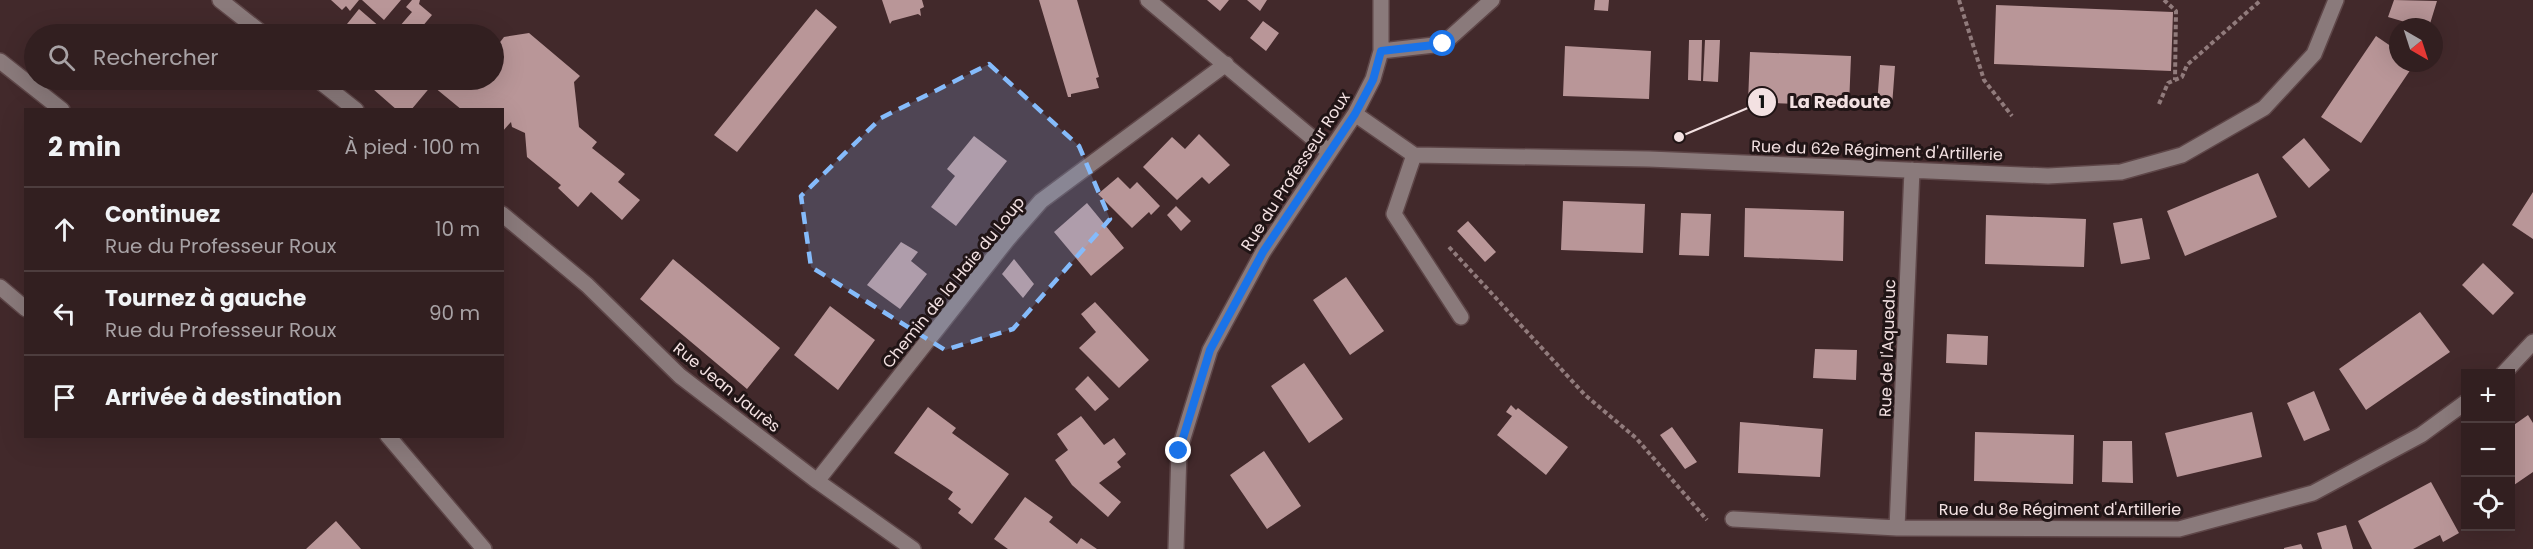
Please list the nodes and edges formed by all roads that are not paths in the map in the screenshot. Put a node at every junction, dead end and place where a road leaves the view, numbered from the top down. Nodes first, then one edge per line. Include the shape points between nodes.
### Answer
1 (220, 0) edge
2 (1148, 0) edge
3 (1381, 0) edge
4 (1492, 0) edge
5 (2336, 0) edge
6 (250, 24) edge
7 (1381, 51) junction
8 (0, 61) edge
9 (1226, 64) junction
10 (24, 80) edge
11 (37, 90) edge
12 (331, 90) edge
13 (59, 108) edge
14 (353, 108) edge
15 (1355, 114) junction
16 (1329, 152) junction
17 (1414, 155) junction
18 (1912, 170) junction
19 (504, 216) edge
20 (0, 287) edge
21 (24, 307) edge
22 (1461, 317) dead end
23 (2533, 342) edge
24 (2508, 369) edge
25 (2461, 406) edge
26 (390, 438) edge
27 (817, 481) junction
28 (1733, 519) dead end
29 (1897, 528) junction
30 (484, 549) edge
31 (913, 549) edge
32 (1176, 549) edge

1 - 6 street
2 - 9 street
3 - 7 street, Rue du Professeur Roux
4 - 7 street via 1443,44
5 - 18 street, Rue du 62e Régiment d'Artillerie via 2314,54 2264,108 2182,155 2121,172 2048,176
7 - 15 street, Rue du Professeur Roux via 1373,80
8 - 10 street
9 - 16 street
9 - 27 street, Chemin de la Haie du Loup via 1041,201
11 - 13 street
12 - 14 street
15 - 16 street, Rue du Professeur Roux
15 - 17 street
16 - 32 street, Rue du Professeur Roux via 1263,252 1210,350 1179,451
17 - 18 street, Rue du 62e Régiment d'Artillerie via 1649,159
17 - 22 street via 1394,214
18 - 29 street, Rue de l'Aqueduc
19 - 27 street, Rue Jean Jaurès via 587,285 680,376
20 - 21 street
23 - 24 street
25 - 29 street, Rue du 8e Régiment d'Artillerie via 2421,435 2313,493 2179,529
26 - 30 street
27 - 31 street, Rue Jean Jaurès
28 - 29 street, Rue du 8e Régiment d'Artillerie

